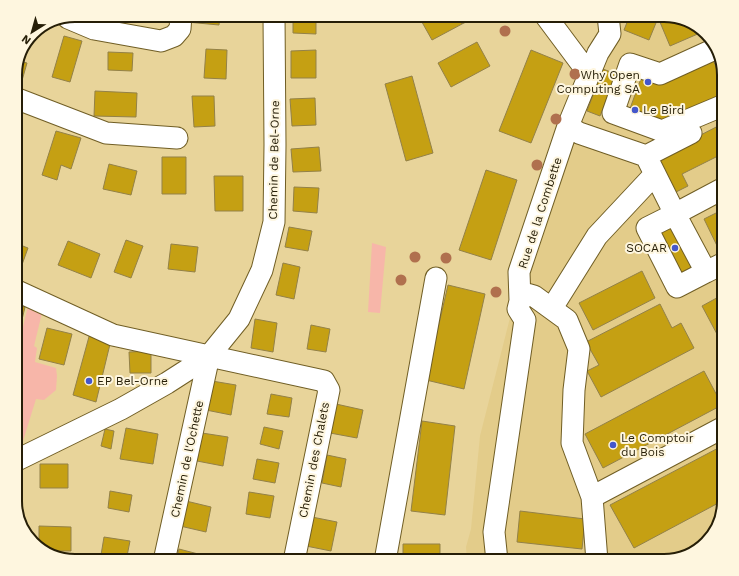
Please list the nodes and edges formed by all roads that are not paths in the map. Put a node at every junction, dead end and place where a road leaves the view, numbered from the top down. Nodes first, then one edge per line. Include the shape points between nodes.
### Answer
1 (77, 22) edge
2 (180, 22) edge
3 (274, 22) edge
4 (550, 22) edge
5 (609, 22) edge
6 (711, 51) edge
7 (598, 53) junction
8 (630, 64) junction
9 (589, 74) junction
10 (22, 101) edge
11 (717, 108) edge
12 (717, 120) edge
13 (568, 126) junction
14 (177, 138) dead end
15 (646, 156) junction
16 (655, 174) junction
17 (717, 192) edge
18 (675, 214) junction
19 (715, 268) edge
20 (436, 278) dead end
21 (520, 292) junction
22 (22, 293) edge
23 (552, 308) junction
24 (209, 356) junction
25 (717, 431) edge
26 (22, 456) edge
27 (592, 497) junction
28 (166, 554) edge
29 (295, 554) edge
30 (386, 554) edge
31 (496, 554) edge
32 (596, 554) edge

1 - 2 street via 94,29 161,41 174,36 180,29
3 - 24 street, Chemin de Bel-Orne via 274,222 262,270 239,319
4 - 9 street
5 - 7 street, Rue de la Combette via 610,34
6 - 8 street via 660,74
7 - 8 street
7 - 9 street, Rue de la Combette
8 - 11 street via 613,113 662,131
9 - 13 street, Rue de la Combette
10 - 14 street via 106,133
12 - 15 street
13 - 15 street via 579,133
13 - 21 street, Rue de la Combette via 519,272
15 - 16 street
16 - 18 street
16 - 23 street via 597,236
17 - 18 street
18 - 19 street
18 - 19 street via 647,228 677,287
20 - 30 street
21 - 23 street via 534,296
21 - 31 street, Rue de la Combette via 518,309 525,320 494,532
22 - 24 street, Chemin des Chalets via 113,335
23 - 27 street via 567,320 579,349 572,443
24 - 26 street, Chemin de Bel-Orne via 121,409
24 - 28 street, Chemin de l'Ochette
24 - 29 street, Chemin des Chalets via 324,381 329,390
25 - 27 street
27 - 32 street

